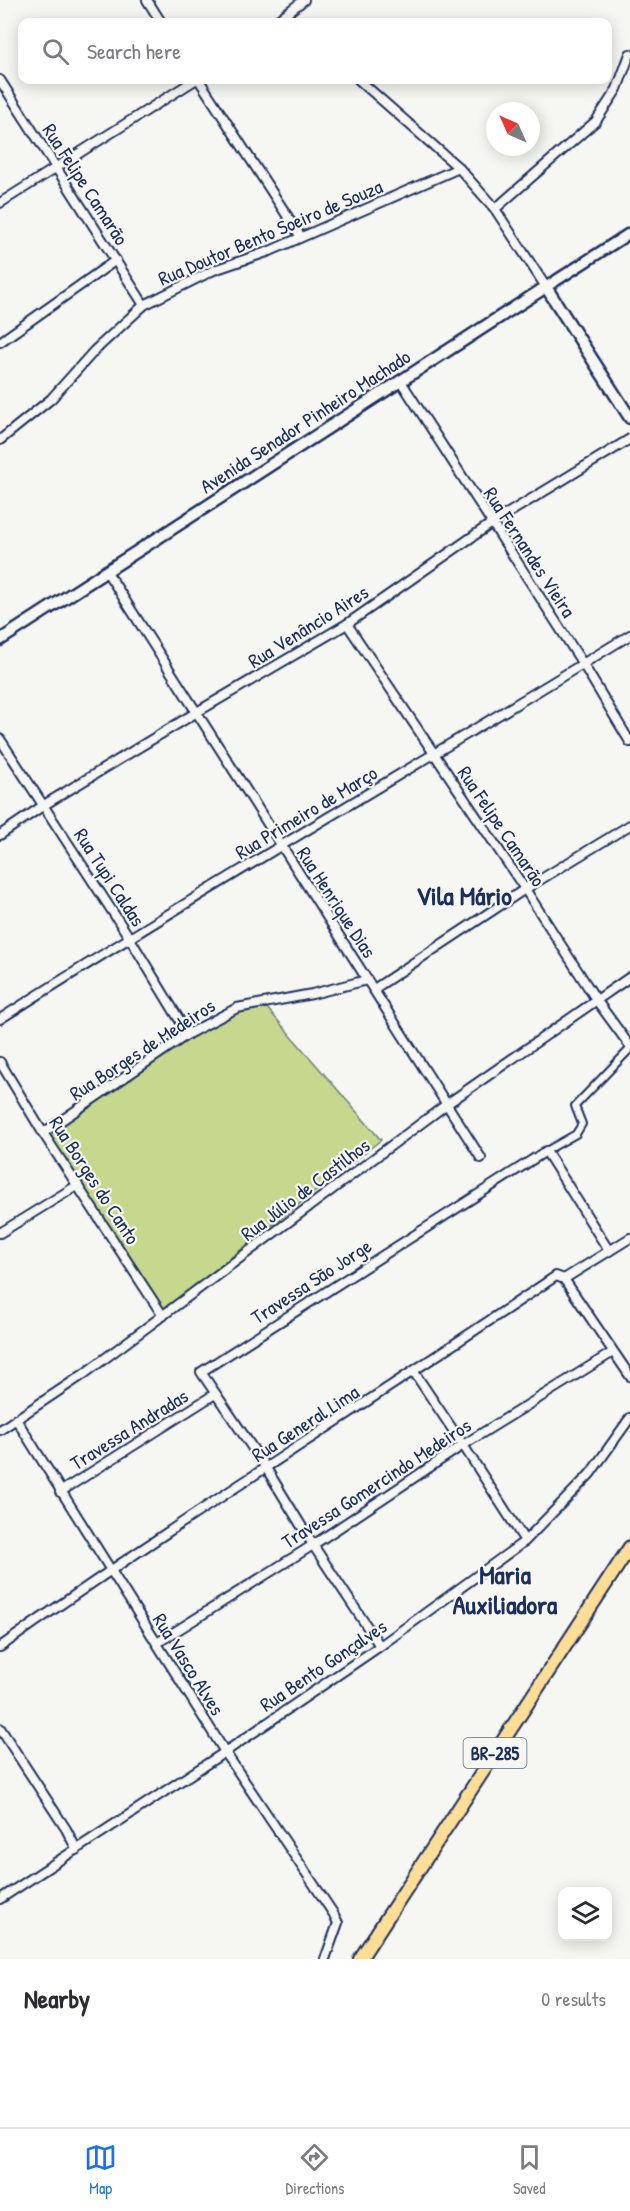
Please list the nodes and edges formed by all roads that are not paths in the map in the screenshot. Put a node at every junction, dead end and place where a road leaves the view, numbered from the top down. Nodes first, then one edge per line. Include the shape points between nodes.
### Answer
1 (147, 0) edge
2 (304, 0) edge
3 (285, 15) junction
4 (158, 18) edge
5 (281, 18) edge
6 (289, 18) edge
7 (630, 54) edge
8 (0, 80) edge
9 (189, 84) edge
10 (202, 84) edge
11 (364, 84) edge
12 (56, 167) junction
13 (459, 168) junction
14 (0, 203) edge
15 (495, 209) junction
16 (630, 233) edge
17 (301, 237) junction
18 (116, 260) junction
19 (546, 286) junction
20 (144, 305) junction
21 (0, 342) edge
22 (400, 380) junction
23 (630, 418) edge
24 (630, 439) edge
25 (0, 440) edge
26 (492, 524) junction
27 (107, 572) junction
28 (347, 624) junction
29 (630, 635) edge
30 (0, 640) edge
31 (582, 664) junction
32 (197, 712) junction
33 (0, 739) edge
34 (630, 742) edge
35 (434, 755) junction
36 (45, 805) junction
37 (630, 825) edge
38 (0, 835) edge
39 (282, 846) junction
40 (525, 889) junction
41 (129, 937) junction
42 (630, 977) edge
43 (368, 980) junction
44 (374, 989) junction
45 (597, 1000) junction
46 (0, 1019) edge
47 (189, 1034) junction
48 (630, 1048) edge
49 (0, 1062) edge
50 (447, 1104) junction
51 (43, 1133) junction
52 (546, 1151) junction
53 (481, 1158) dead end
54 (78, 1185) junction
55 (0, 1233) edge
56 (630, 1238) edge
57 (609, 1251) junction
58 (564, 1279) junction
59 (164, 1316) junction
60 (613, 1352) junction
61 (414, 1372) junction
62 (630, 1376) edge
63 (216, 1394) junction
64 (630, 1418) edge
65 (16, 1419) junction
66 (0, 1430) edge
67 (463, 1444) junction
68 (266, 1468) junction
69 (60, 1492) junction
70 (525, 1541) junction
71 (313, 1545) junction
72 (630, 1547) edge
73 (111, 1569) junction
74 (157, 1643) junction
75 (380, 1646) junction
76 (0, 1647) edge
77 (0, 1728) edge
78 (225, 1752) junction
79 (77, 1850) junction
80 (0, 1899) edge
81 (325, 1959) edge
82 (360, 1959) edge

1 - 4 street
2 - 3 street
3 - 5 street
3 - 6 street
7 - 15 street via 617,89 596,121
8 - 12 street, Rua Felipe Camarão
9 - 12 street
10 - 17 street
11 - 13 street
12 - 14 street
12 - 18 street, Rua Felipe Camarão
13 - 15 street
13 - 17 street, Rua Doutor Bento Soeiro de Souza
15 - 19 street
16 - 19 street, Avenida Senador Pinheiro Machado
17 - 20 street, Rua Doutor Bento Soeiro de Souza via 214,270
18 - 20 street, Rua Felipe Camarão
18 - 21 street
19 - 22 main road, Avenida Senador Pinheiro Machado
19 - 23 main road
20 - 25 street, Rua Doutor Bento Soeiro de Souza via 94,351 51,399
22 - 26 street, Rua Fernandes Vieira
22 - 27 main road, Avenida Senador Pinheiro Machado
24 - 26 street, Rua Venâncio Aires
26 - 28 street, Rua Venâncio Aires
26 - 31 street, Rua Fernandes Vieira
27 - 30 main road, Avenida Senador Pinheiro Machado
27 - 32 street, Rua Henrique Dias
28 - 32 street, Rua Venâncio Aires
28 - 35 street, Rua Felipe Camarão
29 - 31 street, Rua Primeiro de Março
31 - 34 street, Rua Fernandes Vieira
31 - 35 street, Rua Primeiro de Março
32 - 36 street, Rua Venâncio Aires
32 - 39 street, Rua Henrique Dias
33 - 36 street, Rua Tupi Caldas
35 - 39 street, Rua Primeiro de Março
35 - 40 street, Rua Felipe Camarão
36 - 38 street, Rua Venâncio Aires
36 - 41 street, Rua Tupi Caldas
37 - 40 street
39 - 41 street, Rua Primeiro de Março
39 - 43 street, Rua Henrique Dias
40 - 44 street
40 - 45 street, Rua Felipe Camarão
41 - 46 street, Rua Primeiro de Março
41 - 47 street, Rua Tupi Caldas
42 - 45 street, Rua Júlio de Castilhos
43 - 44 street, Rua Henrique Dias
43 - 47 street, Rua Borges de Medeiros via 237,1008
44 - 50 street, Rua Henrique Dias
45 - 48 street, Rua Felipe Camarão
45 - 50 street, Rua Júlio de Castilhos
47 - 51 street, Rua Borges de Medeiros
48 - 52 street via 575,1106 582,1124 576,1134
49 - 51 street, Rua Borges do Canto
50 - 53 street, Rua Henrique Dias
50 - 59 street, Rua Júlio de Castilhos
51 - 54 street, Rua Borges do Canto
52 - 57 street
52 - 63 street, Travessa São Jorge via 201,1372
54 - 55 street
54 - 59 street, Rua Borges do Canto
56 - 57 street, Rua General Lima
57 - 58 street, Rua General Lima
58 - 60 street
58 - 61 street, Rua General Lima via 556,1276
59 - 65 street, Rua Júlio de Castilhos
60 - 62 street
60 - 67 street, Travessa Gomercindo Medeiros
61 - 67 street
61 - 68 street, Rua General Lima
63 - 68 street
63 - 69 street, Travessa Andradas
64 - 70 street, Rua Bento Gonçalves via 590,1474
65 - 66 street, Rua Júlio de Castilhos
65 - 69 street, Rua Vasco Alves
67 - 70 street
67 - 71 street, Travessa Gomercindo Medeiros
68 - 71 street
68 - 73 street, Rua General Lima
69 - 73 street, Rua Vasco Alves
70 - 75 street, Rua Bento Gonçalves
71 - 74 street, Travessa Gomercindo Medeiros
71 - 75 street
72 - 82 highway, BR-285
73 - 74 street, Rua Vasco Alves
73 - 76 street, Rua General Lima
74 - 78 street, Rua Vasco Alves
75 - 78 street, Rua Bento Gonçalves
77 - 79 street
78 - 79 street, Rua Bento Gonçalves
78 - 81 street, Rua Vasco Alves via 338,1923
79 - 80 street, Rua Bento Gonçalves

